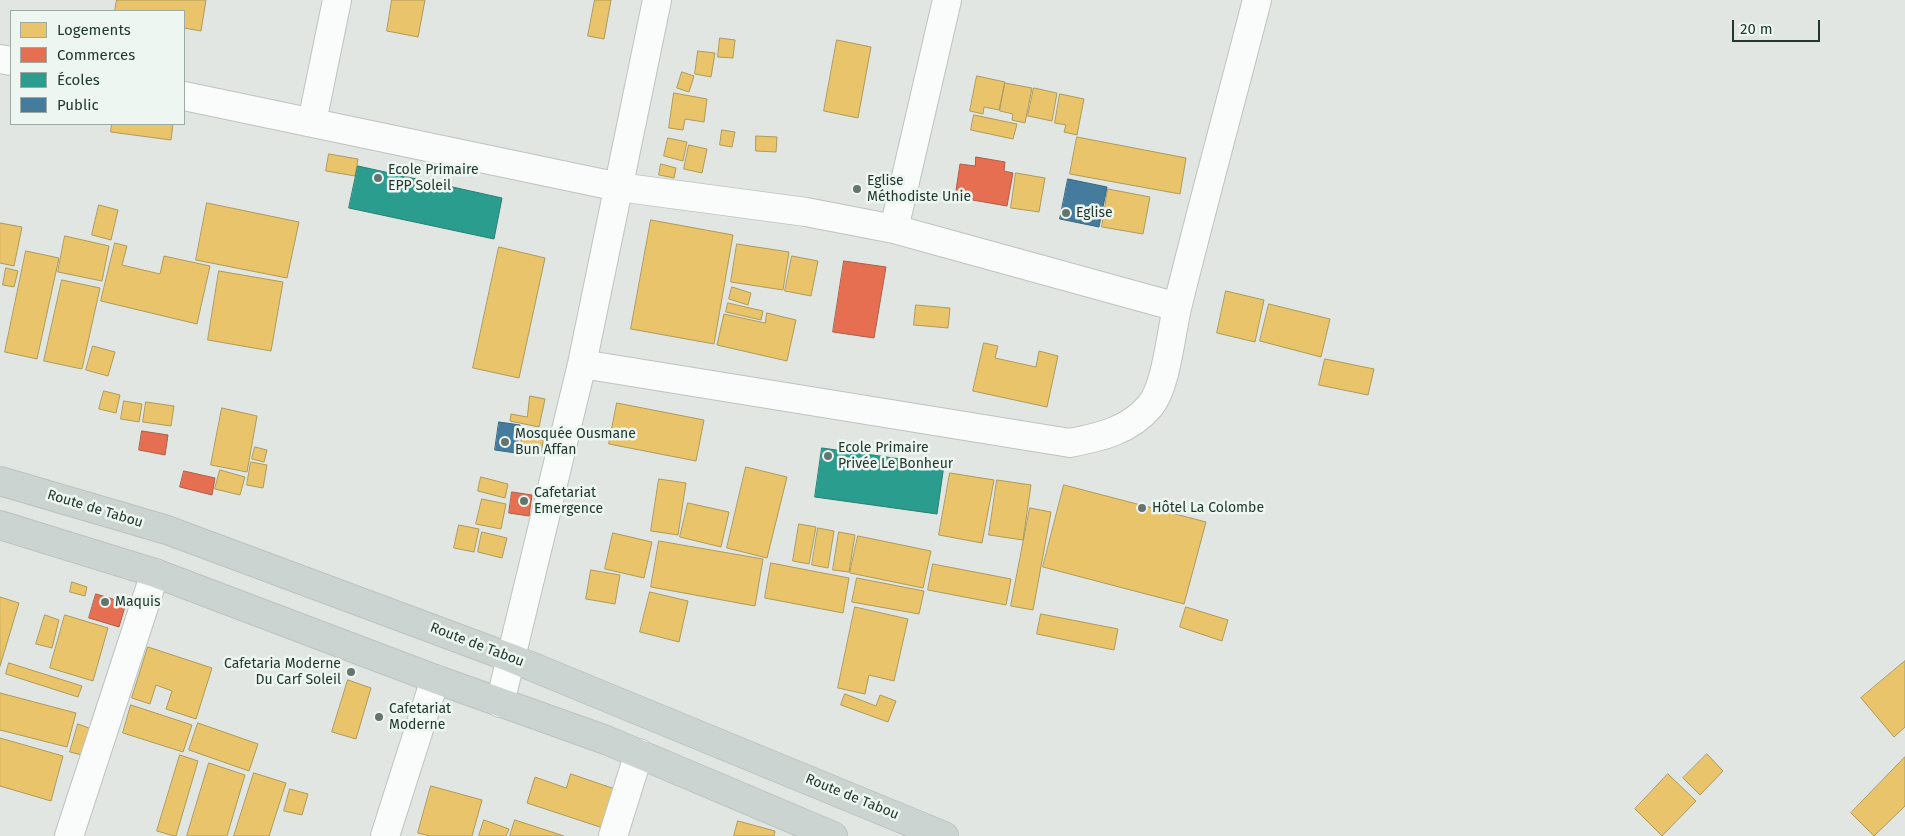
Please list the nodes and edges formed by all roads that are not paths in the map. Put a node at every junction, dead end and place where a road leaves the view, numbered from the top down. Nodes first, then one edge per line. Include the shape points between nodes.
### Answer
1 (337, 0) edge
2 (658, 0) edge
3 (947, 0) edge
4 (1257, 0) edge
5 (185, 96) edge
6 (312, 122) junction
7 (619, 187) junction
8 (894, 229) junction
9 (1177, 307) junction
10 (582, 364) junction
11 (0, 480) edge
12 (0, 525) edge
13 (155, 573) junction
14 (511, 658) junction
15 (435, 679) junction
16 (500, 703) junction
17 (639, 753) junction
18 (77, 834) edge
19 (385, 836) edge
20 (613, 836) edge
21 (833, 836) edge
22 (944, 836) edge

1 - 6 street
2 - 7 street
3 - 8 street
4 - 9 street
5 - 6 street
6 - 7 street
7 - 8 street via 806,212
7 - 10 street
8 - 9 street
9 - 10 street via 1163,377 1152,405 1132,424 1106,436 1070,443
10 - 14 street
11 - 14 main road, Route de Tabou via 167,530
12 - 13 main road
13 - 15 main road
13 - 18 street
14 - 16 street
14 - 22 main road, Route de Tabou
15 - 16 main road
15 - 19 street
16 - 17 main road
17 - 20 street
17 - 21 main road

